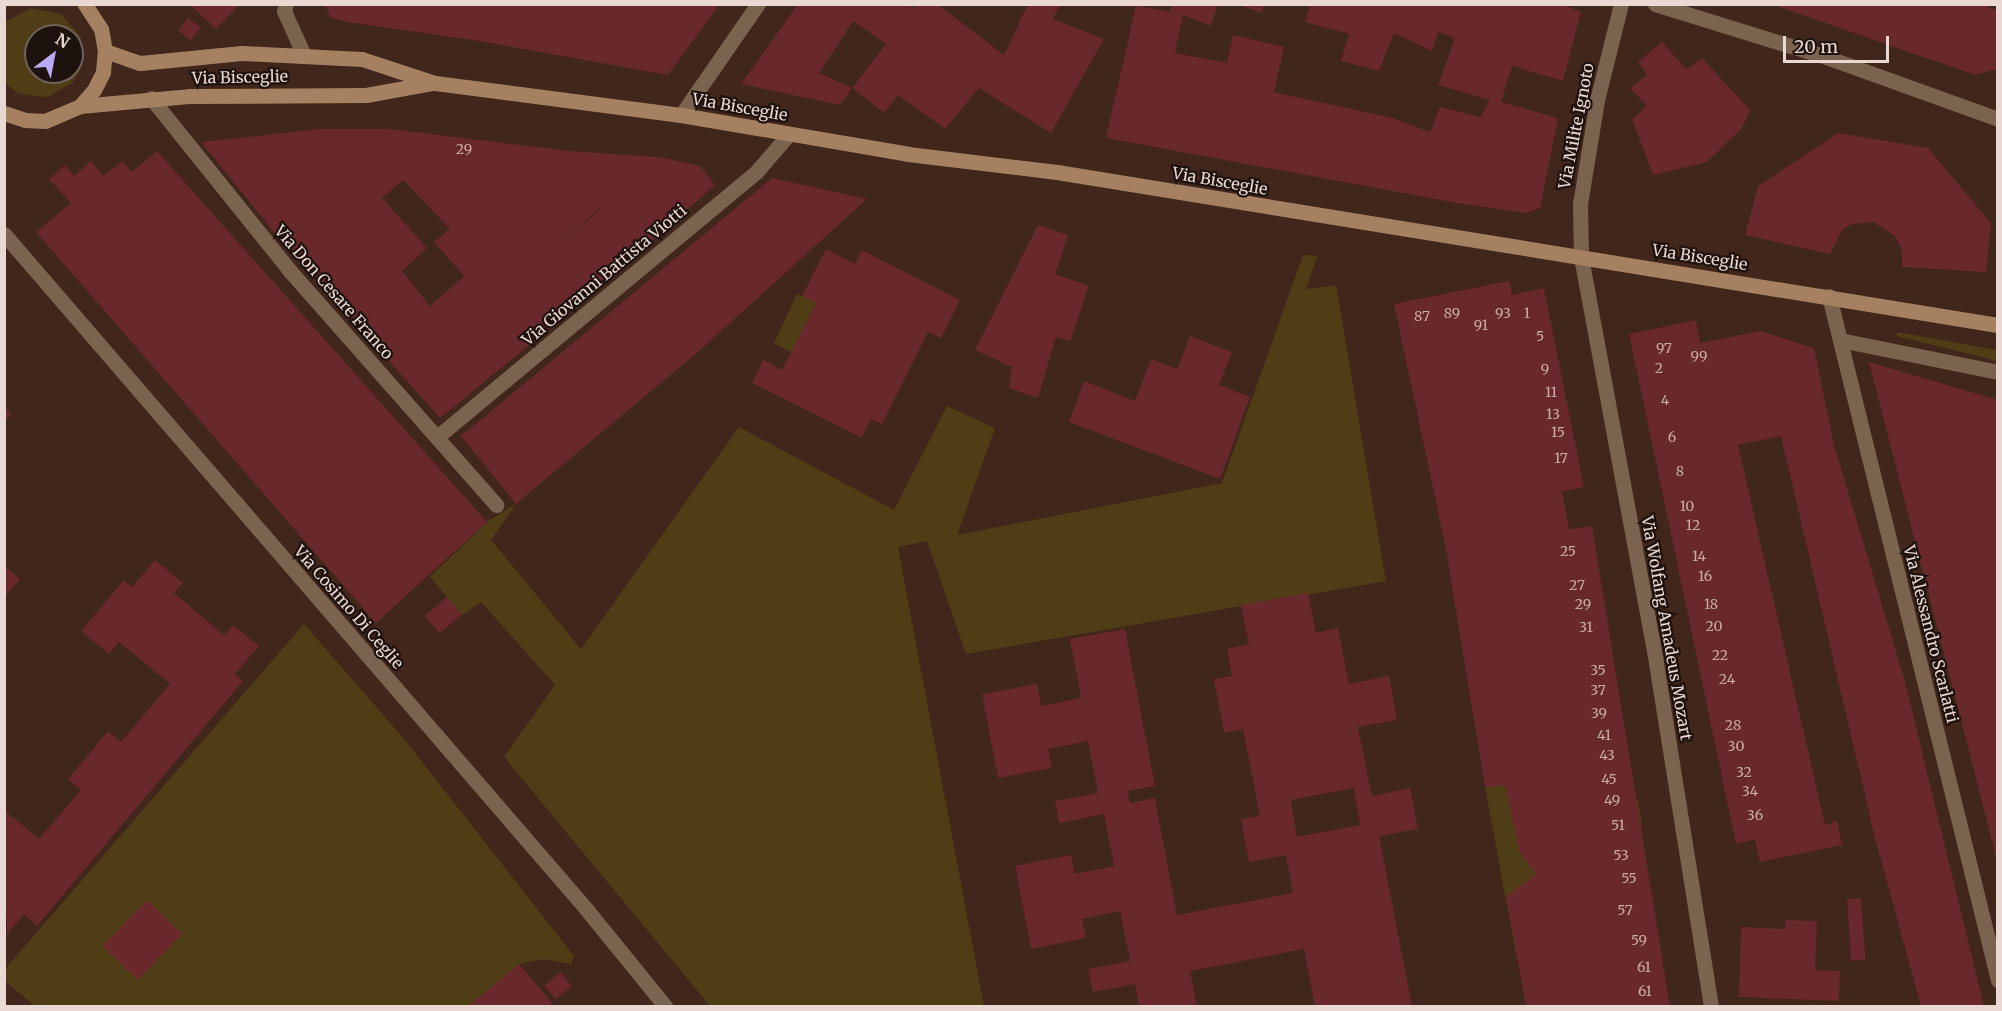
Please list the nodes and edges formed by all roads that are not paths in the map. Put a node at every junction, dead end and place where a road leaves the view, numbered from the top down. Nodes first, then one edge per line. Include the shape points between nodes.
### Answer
1 (286, 4) edge
2 (758, 4) edge
3 (1621, 4) edge
4 (1655, 4) edge
5 (88, 6) edge
6 (105, 51) junction
7 (303, 53) junction
8 (435, 83) junction
9 (151, 98) junction
10 (80, 106) junction
11 (5, 114) edge
12 (681, 115) junction
13 (1998, 119) edge
14 (789, 134) junction
15 (4, 234) edge
16 (1581, 256) junction
17 (1828, 296) junction
18 (1998, 325) edge
19 (1840, 340) junction
20 (1998, 372) edge
21 (436, 436) junction
22 (496, 505) dead end
23 (1998, 980) edge
24 (665, 1006) edge
25 (1711, 1006) edge

1 - 7 street via 284,10
2 - 12 street
3 - 16 street, Via Milite Ignoto via 1597,100 1580,204
4 - 13 street via 1826,57
5 - 6 main road via 101,29
6 - 7 main road, Via Bisceglie via 140,63 243,53
6 - 10 main road via 103,72
7 - 8 main road, Via Bisceglie via 362,59
8 - 9 main road, Via Bisceglie via 366,95
8 - 12 main road, Via Bisceglie
9 - 10 main road, Via Bisceglie
9 - 21 street, Via Don Cesare Franco via 290,271
10 - 11 main road, Via Bisceglie via 45,121
12 - 14 main road, Via Bisceglie
14 - 16 main road, Via Bisceglie via 908,154 1057,172
14 - 21 street, Via Giovanni Battista Viotti via 757,171
15 - 24 street, Via Cosimo Di Ceglie via 587,910
16 - 17 main road, Via Bisceglie
16 - 25 street, Via Wolfang Amadeus Mozart via 1656,663
17 - 18 main road, Via Bisceglie
17 - 19 street, Via Alessandro Scarlatti
19 - 20 street
19 - 23 street, Via Alessandro Scarlatti
21 - 22 street, Via Don Cesare Franco

